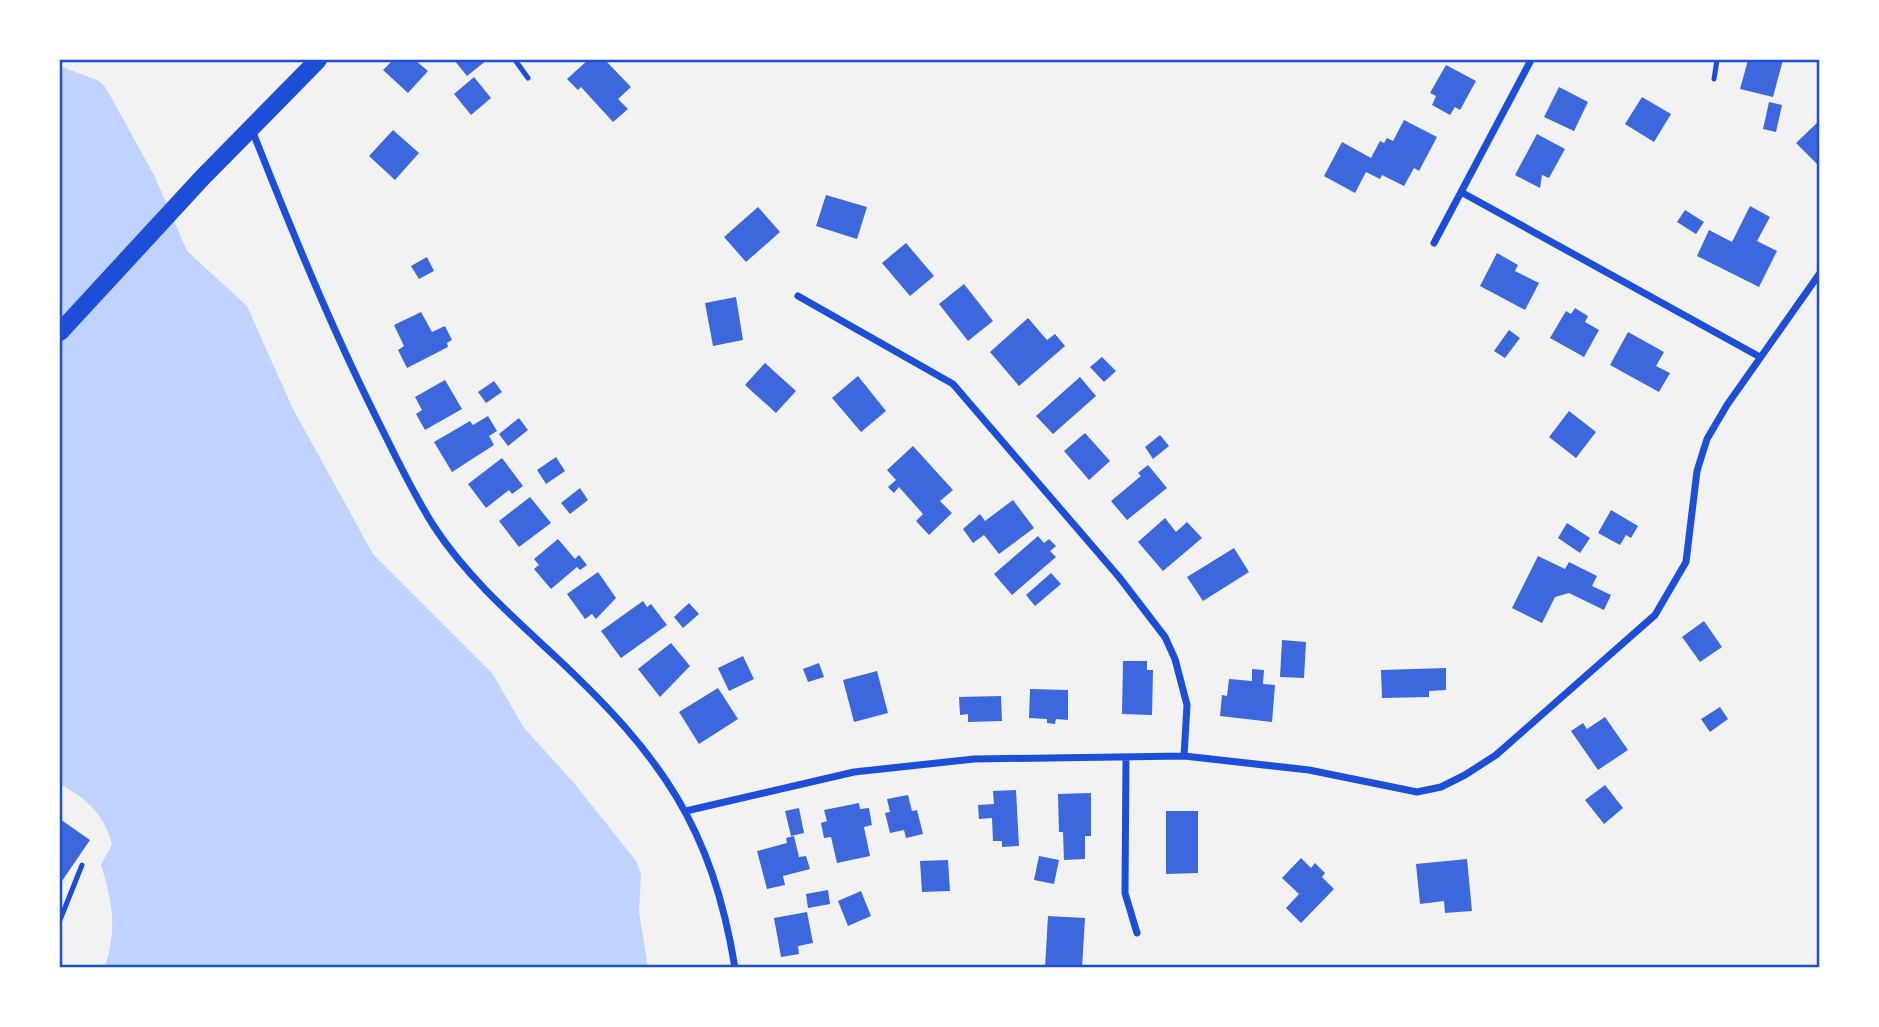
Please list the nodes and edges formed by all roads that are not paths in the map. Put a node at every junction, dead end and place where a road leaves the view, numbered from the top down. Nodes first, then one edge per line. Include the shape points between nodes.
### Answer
1 (318, 60) edge
2 (515, 60) edge
3 (1531, 60) edge
4 (1717, 60) edge
5 (528, 78) dead end
6 (1714, 79) dead end
7 (252, 130) junction
8 (1461, 192) junction
9 (1434, 243) dead end
10 (1819, 273) edge
11 (799, 296) dead end
12 (60, 332) edge
13 (1760, 357) junction
14 (1184, 756) junction
15 (1126, 757) junction
16 (686, 811) junction
17 (82, 865) dead end
18 (60, 920) edge
19 (1137, 933) dead end
20 (735, 968) edge

1 - 7 main road
2 - 5 lane
3 - 8 street
4 - 6 lane
7 - 12 main road
7 - 16 street via 360,386 437,531 492,596 619,720 663,773
8 - 9 street
8 - 13 street
10 - 13 street
11 - 14 street via 953,384 1119,577 1165,637 1175,659 1187,705
13 - 14 street via 1707,439 1697,471 1686,562 1674,587 1647,622 1496,755 1441,787 1417,792 1309,770
14 - 15 street
15 - 16 street via 933,761 854,772
15 - 19 street via 1125,893
16 - 20 street via 708,859
17 - 18 lane

